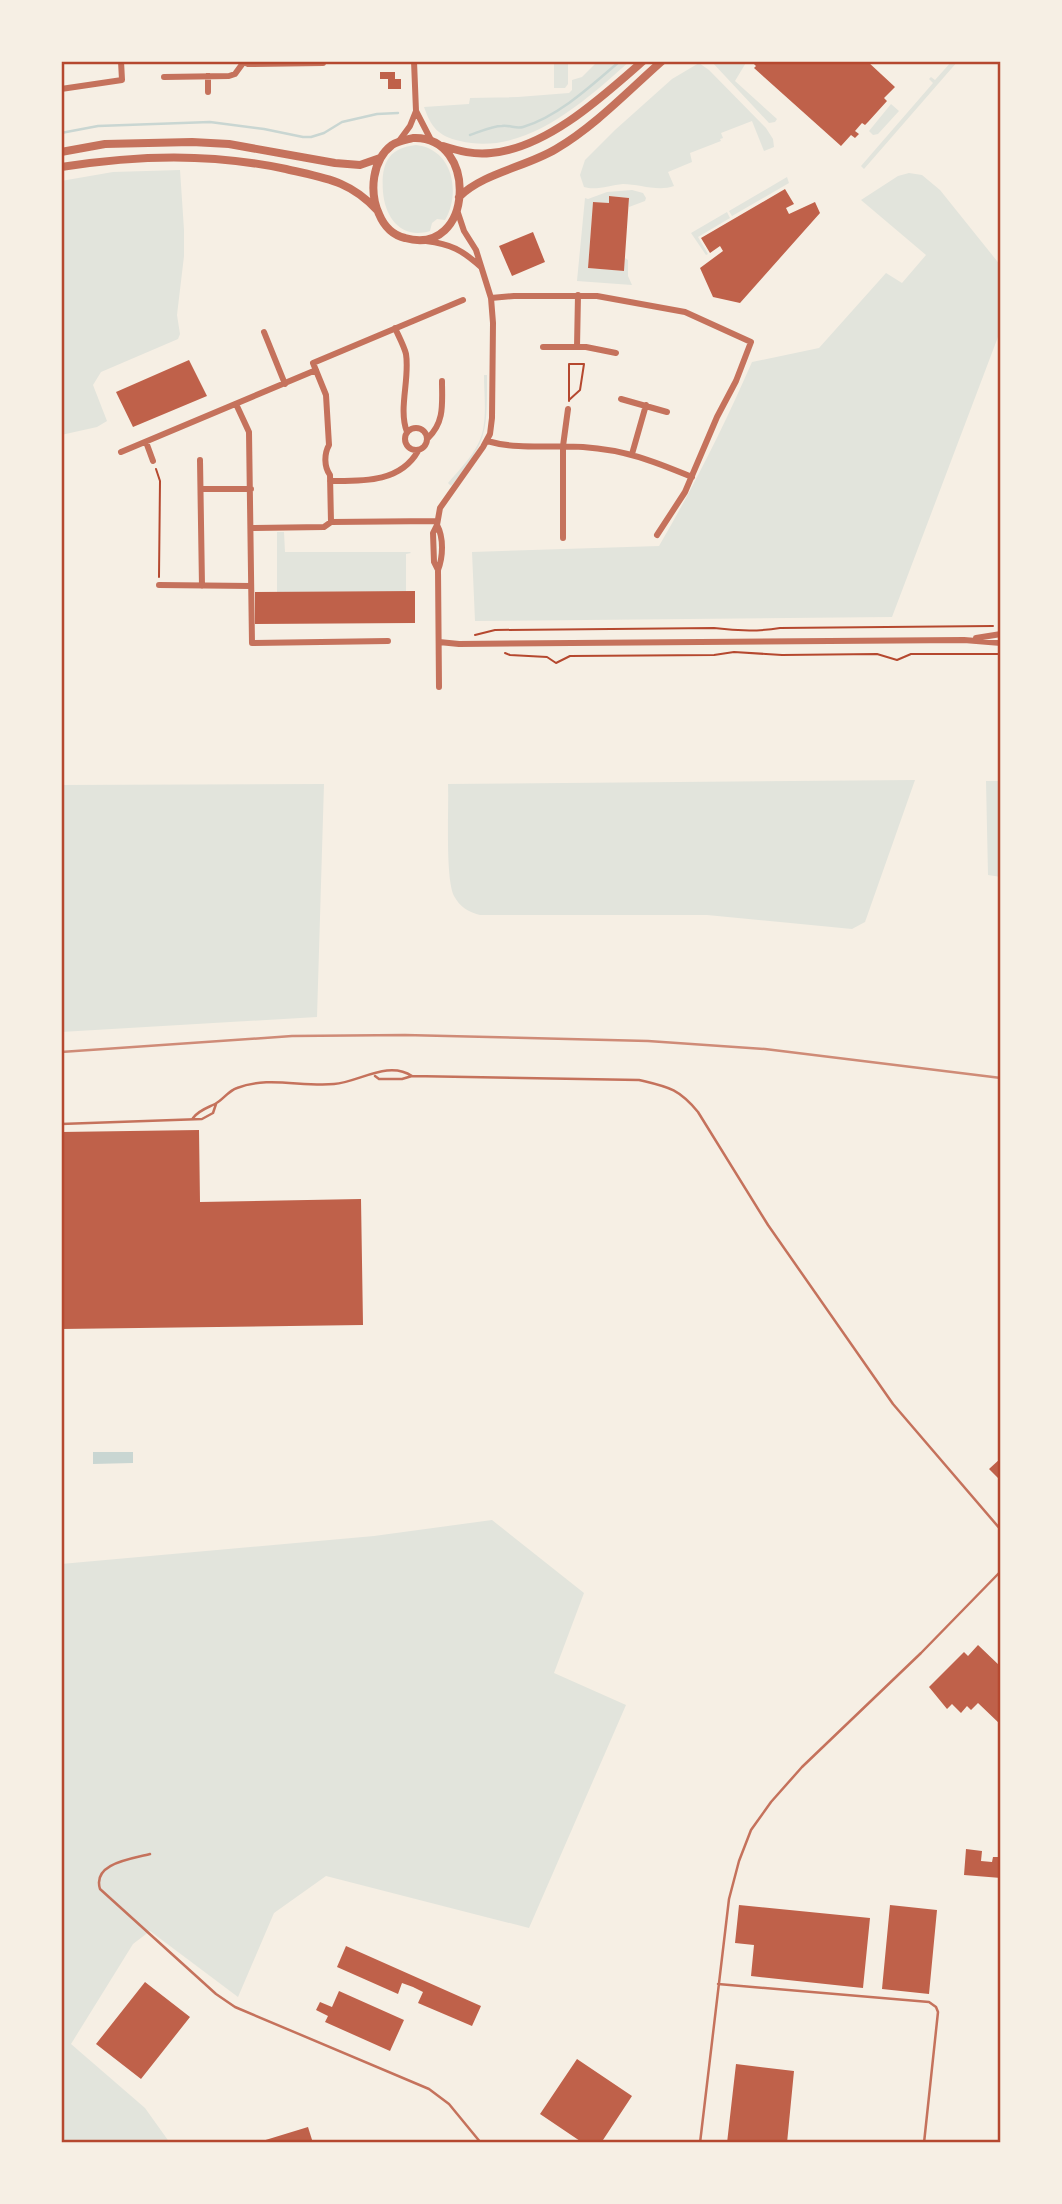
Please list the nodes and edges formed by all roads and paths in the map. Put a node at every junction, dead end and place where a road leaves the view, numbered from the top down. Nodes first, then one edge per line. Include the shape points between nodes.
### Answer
1 (121, 61) edge
2 (323, 61) edge
3 (414, 61) edge
4 (643, 61) edge
5 (662, 61) edge
6 (242, 62) edge
7 (208, 76) junction
8 (164, 77) dead end
9 (61, 89) edge
10 (208, 92) dead end
11 (416, 111) junction
12 (399, 141) junction
13 (434, 142) junction
14 (61, 152) edge
15 (380, 158) junction
16 (61, 167) edge
17 (459, 197) junction
18 (377, 210) junction
19 (458, 213) junction
20 (422, 240) junction
21 (483, 268) junction
22 (578, 295) junction
23 (491, 298) junction
24 (463, 300) dead end
25 (395, 328) junction
26 (264, 332) dead end
27 (543, 346) dead end
28 (577, 346) junction
29 (616, 353) dead end
30 (316, 370) junction
31 (442, 381) dead end
32 (285, 384) junction
33 (621, 399) dead end
34 (569, 400) junction
35 (236, 404) junction
36 (646, 405) junction
37 (568, 409) joint
38 (667, 412) dead end
39 (407, 432) junction
40 (428, 438) junction
41 (487, 441) junction
42 (146, 442) junction
43 (563, 446) junction
44 (418, 451) junction
45 (121, 452) dead end
46 (632, 454) junction
47 (200, 460) dead end
48 (153, 461) joint
49 (692, 477) junction
50 (330, 481) junction
51 (201, 489) junction
52 (251, 489) junction
53 (331, 522) junction
54 (437, 523) junction
55 (252, 528) junction
56 (657, 535) dead end
57 (563, 538) dead end
58 (159, 585) joint
59 (202, 586) junction
60 (251, 586) junction
61 (1001, 625) edge
62 (1001, 634) edge
63 (964, 640) junction
64 (388, 641) dead end
65 (439, 642) junction
66 (1001, 643) edge
67 (459, 644) junction
68 (489, 644) junction
69 (1001, 654) edge
70 (439, 687) dead end
71 (374, 1074) junction
72 (412, 1076) junction
73 (216, 1104) junction
74 (193, 1118) junction
75 (61, 1124) edge
76 (1001, 1530) edge
77 (1001, 1570) edge
78 (150, 1854) dead end
79 (718, 1983) junction
80 (481, 2143) edge
81 (700, 2143) edge
82 (924, 2143) edge

1 - 9 street via 122,80
2 - 6 street
3 - 11 street
4 - 13 street via 579,114 507,151 470,153
5 - 17 street via 558,148 480,181
6 - 7 street via 235,74
7 - 8 street
7 - 10 street
11 - 12 street
11 - 13 street
12 - 13 street via 421,138
12 - 15 street
13 - 17 street via 454,159
14 - 15 street via 105,144 192,142 335,163 360,165
15 - 18 street via 373,182
16 - 18 street via 153,156 265,165 355,189
17 - 19 street
18 - 20 street via 398,236
19 - 20 street via 442,232
19 - 21 street
20 - 21 street via 448,244
21 - 23 street
22 - 23 street
22 - 28 street
22 - 49 street via 685,312 751,342
23 - 41 street via 493,408
24 - 25 street
25 - 30 street via 313,363
25 - 39 street via 406,355
26 - 32 street
27 - 28 street
28 - 29 street
30 - 32 street
30 - 50 street via 327,401 326,470
31 - 40 street via 442,417
32 - 35 street
33 - 36 street
34 - 34 path via 569,364 584,364 580,390
34 - 37 path
35 - 42 street
35 - 52 street via 249,432
36 - 38 street
36 - 46 street
37 - 43 street
39 - 40 street via 417,428
39 - 44 street via 407,447
40 - 44 street
41 - 43 street
41 - 54 street via 445,500
42 - 45 street
42 - 48 street
43 - 46 street
43 - 57 street
44 - 50 street via 394,473 376,479
46 - 49 street
47 - 51 street
48 - 58 path via 160,481
49 - 56 street
50 - 53 street
51 - 52 street
51 - 59 street
52 - 55 street
53 - 54 street
53 - 55 street via 324,527
54 - 65 street via 441,533
55 - 60 street
58 - 59 street
59 - 60 street
60 - 64 street via 252,643
61 - 67 path via 737,632 714,628 495,630
62 - 63 street
63 - 66 street
63 - 68 street
65 - 67 street
65 - 70 street
67 - 68 street
68 - 69 path via 510,655 547,657 556,663 570,656 734,652 877,654 897,660 911,654
71 - 72 lane via 398,1071
71 - 72 lane via 379,1079
71 - 73 lane via 334,1084 252,1083 233,1088
72 - 76 lane via 639,1080 684,1096 893,1404
73 - 74 lane
73 - 74 lane via 213,1114
74 - 75 lane
77 - 79 lane via 802,1767 751,1830 729,1899
78 - 80 lane via 100,1872 100,1889 216,1994 235,2007 429,2089 449,2104
79 - 81 lane
79 - 82 lane via 929,2002 936,2007

